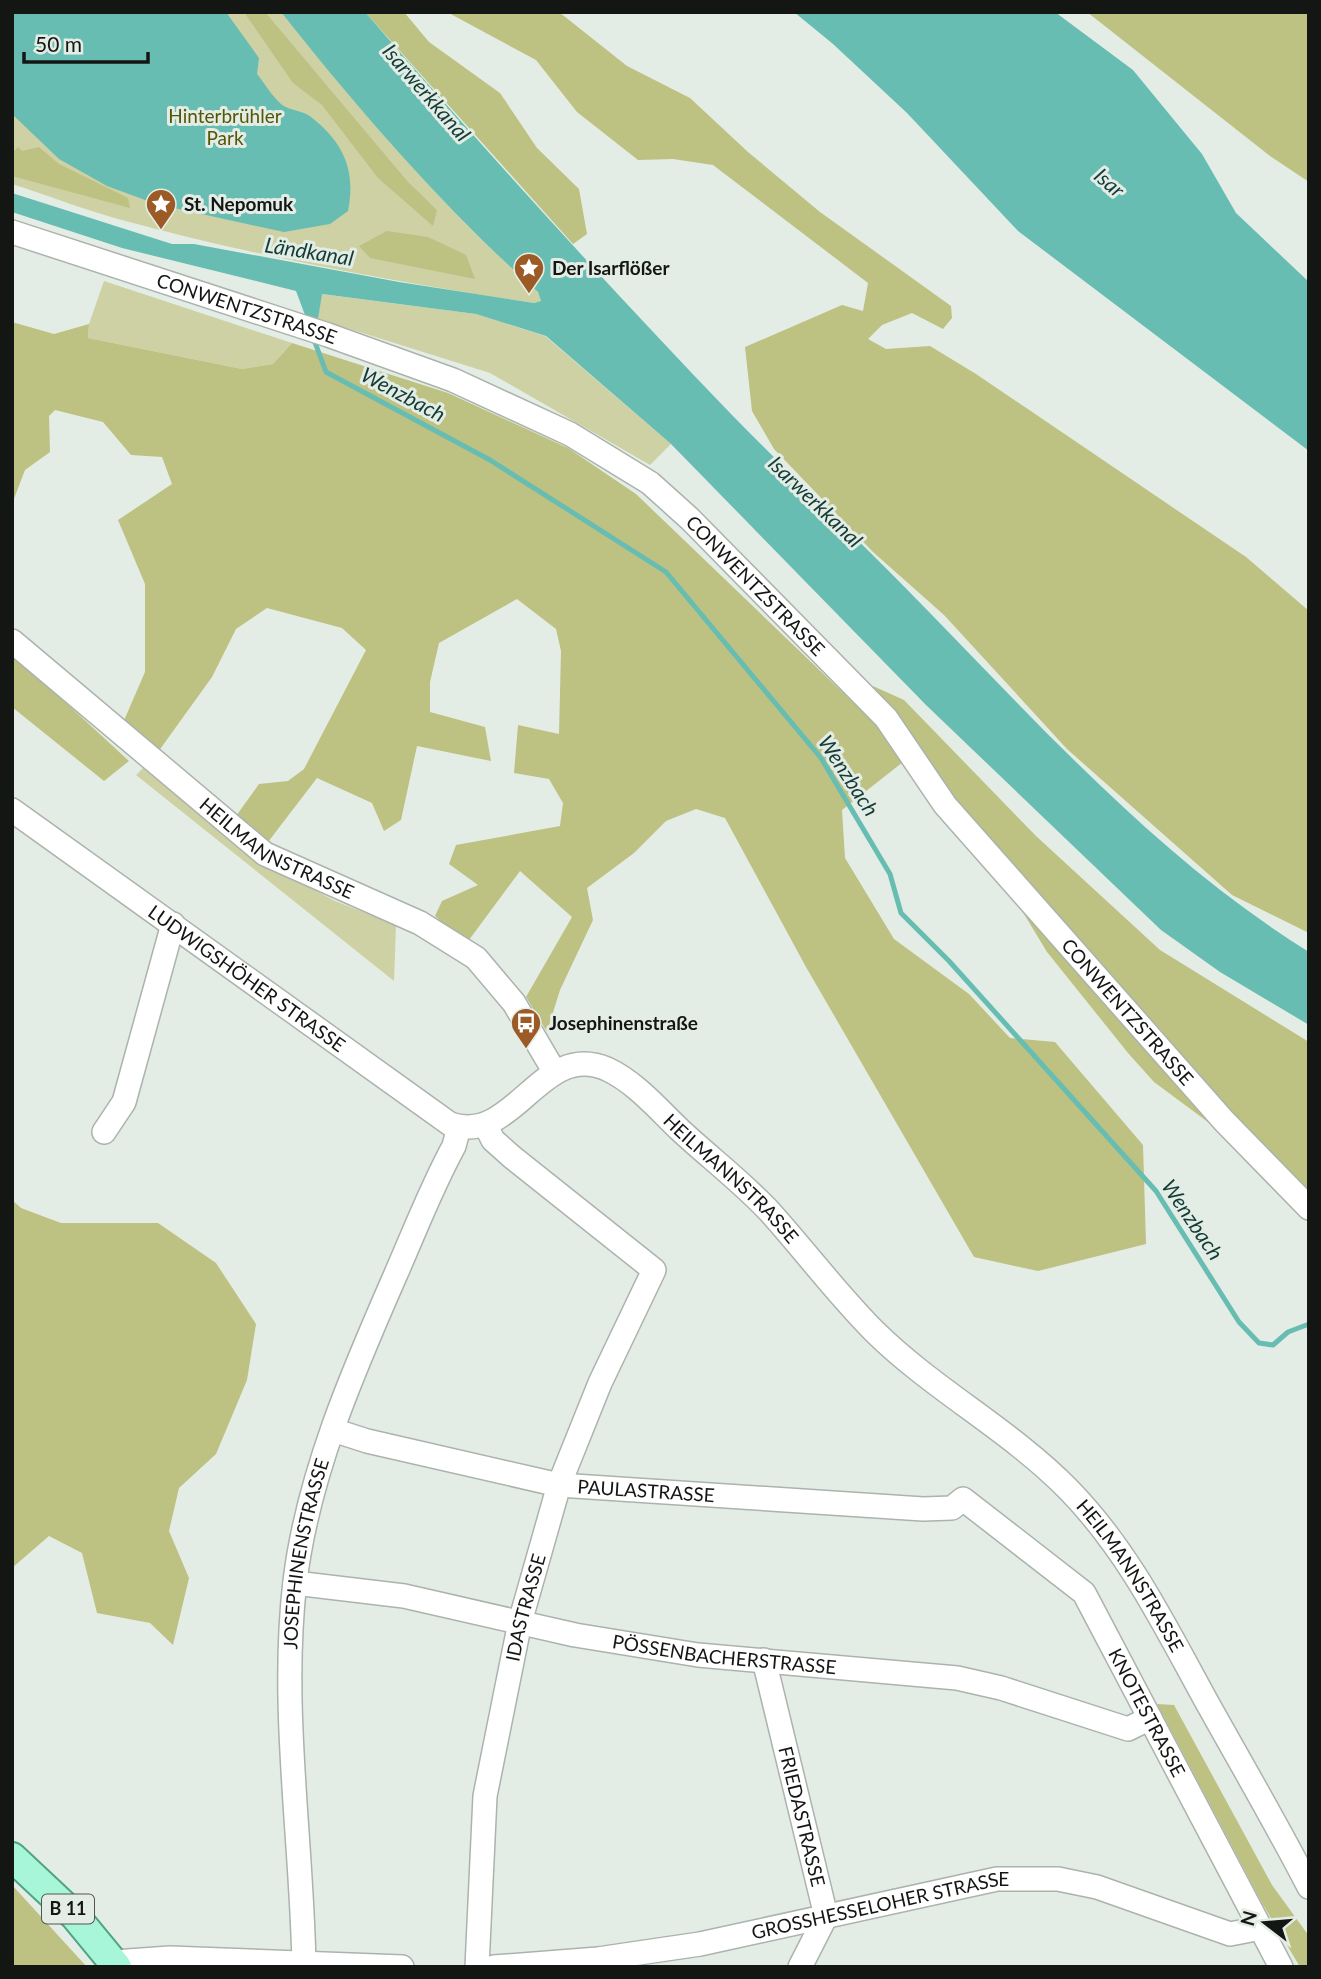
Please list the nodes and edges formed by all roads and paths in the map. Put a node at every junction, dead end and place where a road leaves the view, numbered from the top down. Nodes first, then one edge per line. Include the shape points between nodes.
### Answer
1 (12, 232) edge
2 (12, 642) edge
3 (12, 810) edge
4 (173, 924) junction
5 (554, 1071) junction
6 (486, 1126) junction
7 (459, 1127) junction
8 (104, 1132) dead end
9 (1309, 1208) edge
10 (333, 1430) junction
11 (559, 1485) junction
12 (963, 1499) joint
13 (295, 1583) junction
14 (520, 1622) junction
15 (764, 1660) junction
16 (1150, 1718) junction
17 (12, 1857) edge
18 (1309, 1887) edge
19 (826, 1916) junction
20 (1261, 1928) junction
21 (115, 1965) edge
22 (304, 1966) edge
23 (402, 1967) edge
24 (477, 1967) edge
25 (494, 1967) edge
26 (800, 1967) edge
27 (1280, 1967) edge

1 - 9 street, CONWENTZSTRASSE via 453,380 558,428 650,483 886,718 945,805 1224,1121
2 - 5 street, HEILMANNSTRASSE via 265,854 420,923 476,958 514,1003
3 - 4 street, LUDWIGSHÖHER STRASSE
4 - 7 street, LUDWIGSHÖHER STRASSE via 440,1119
4 - 8 street via 124,1102
5 - 6 street
5 - 18 street, HEILMANNSTRASSE via 589,1065 613,1073 637,1090 766,1209 876,1333 1070,1491 1126,1559 1150,1598
6 - 7 street
6 - 11 street, IDASTRASSE via 493,1140 512,1157 654,1269 600,1383
7 - 10 street, JOSEPHINENSTRASSE via 367,1339
10 - 11 street, PAULASTRASSE
10 - 13 street, JOSEPHINENSTRASSE via 309,1501
11 - 12 street, PAULASTRASSE via 923,1509 952,1508
11 - 14 street, IDASTRASSE
12 - 16 street, KNOTESTRASSE via 1084,1593
13 - 14 street, PÖSSENBACHERSTRASSE via 404,1596
13 - 22 street, JOSEPHINENSTRASSE via 291,1758
14 - 15 street, PÖSSENBACHERSTRASSE via 698,1655
14 - 24 street, IDASTRASSE via 485,1796
15 - 16 street, PÖSSENBACHERSTRASSE via 957,1678 1128,1729
15 - 19 street, FRIEDASTRASSE
16 - 20 street, KNOTESTRASSE
17 - 21 main road, B 11 via 75,1916
19 - 20 street, GROSSHESSELOHER STRASSE via 997,1879 1058,1879 1097,1887 1230,1934
19 - 25 street, GROSSHESSELOHER STRASSE via 700,1944 598,1959
19 - 26 street
20 - 27 street, KNOTESTRASSE
21 - 22 street via 170,1958
22 - 23 street

